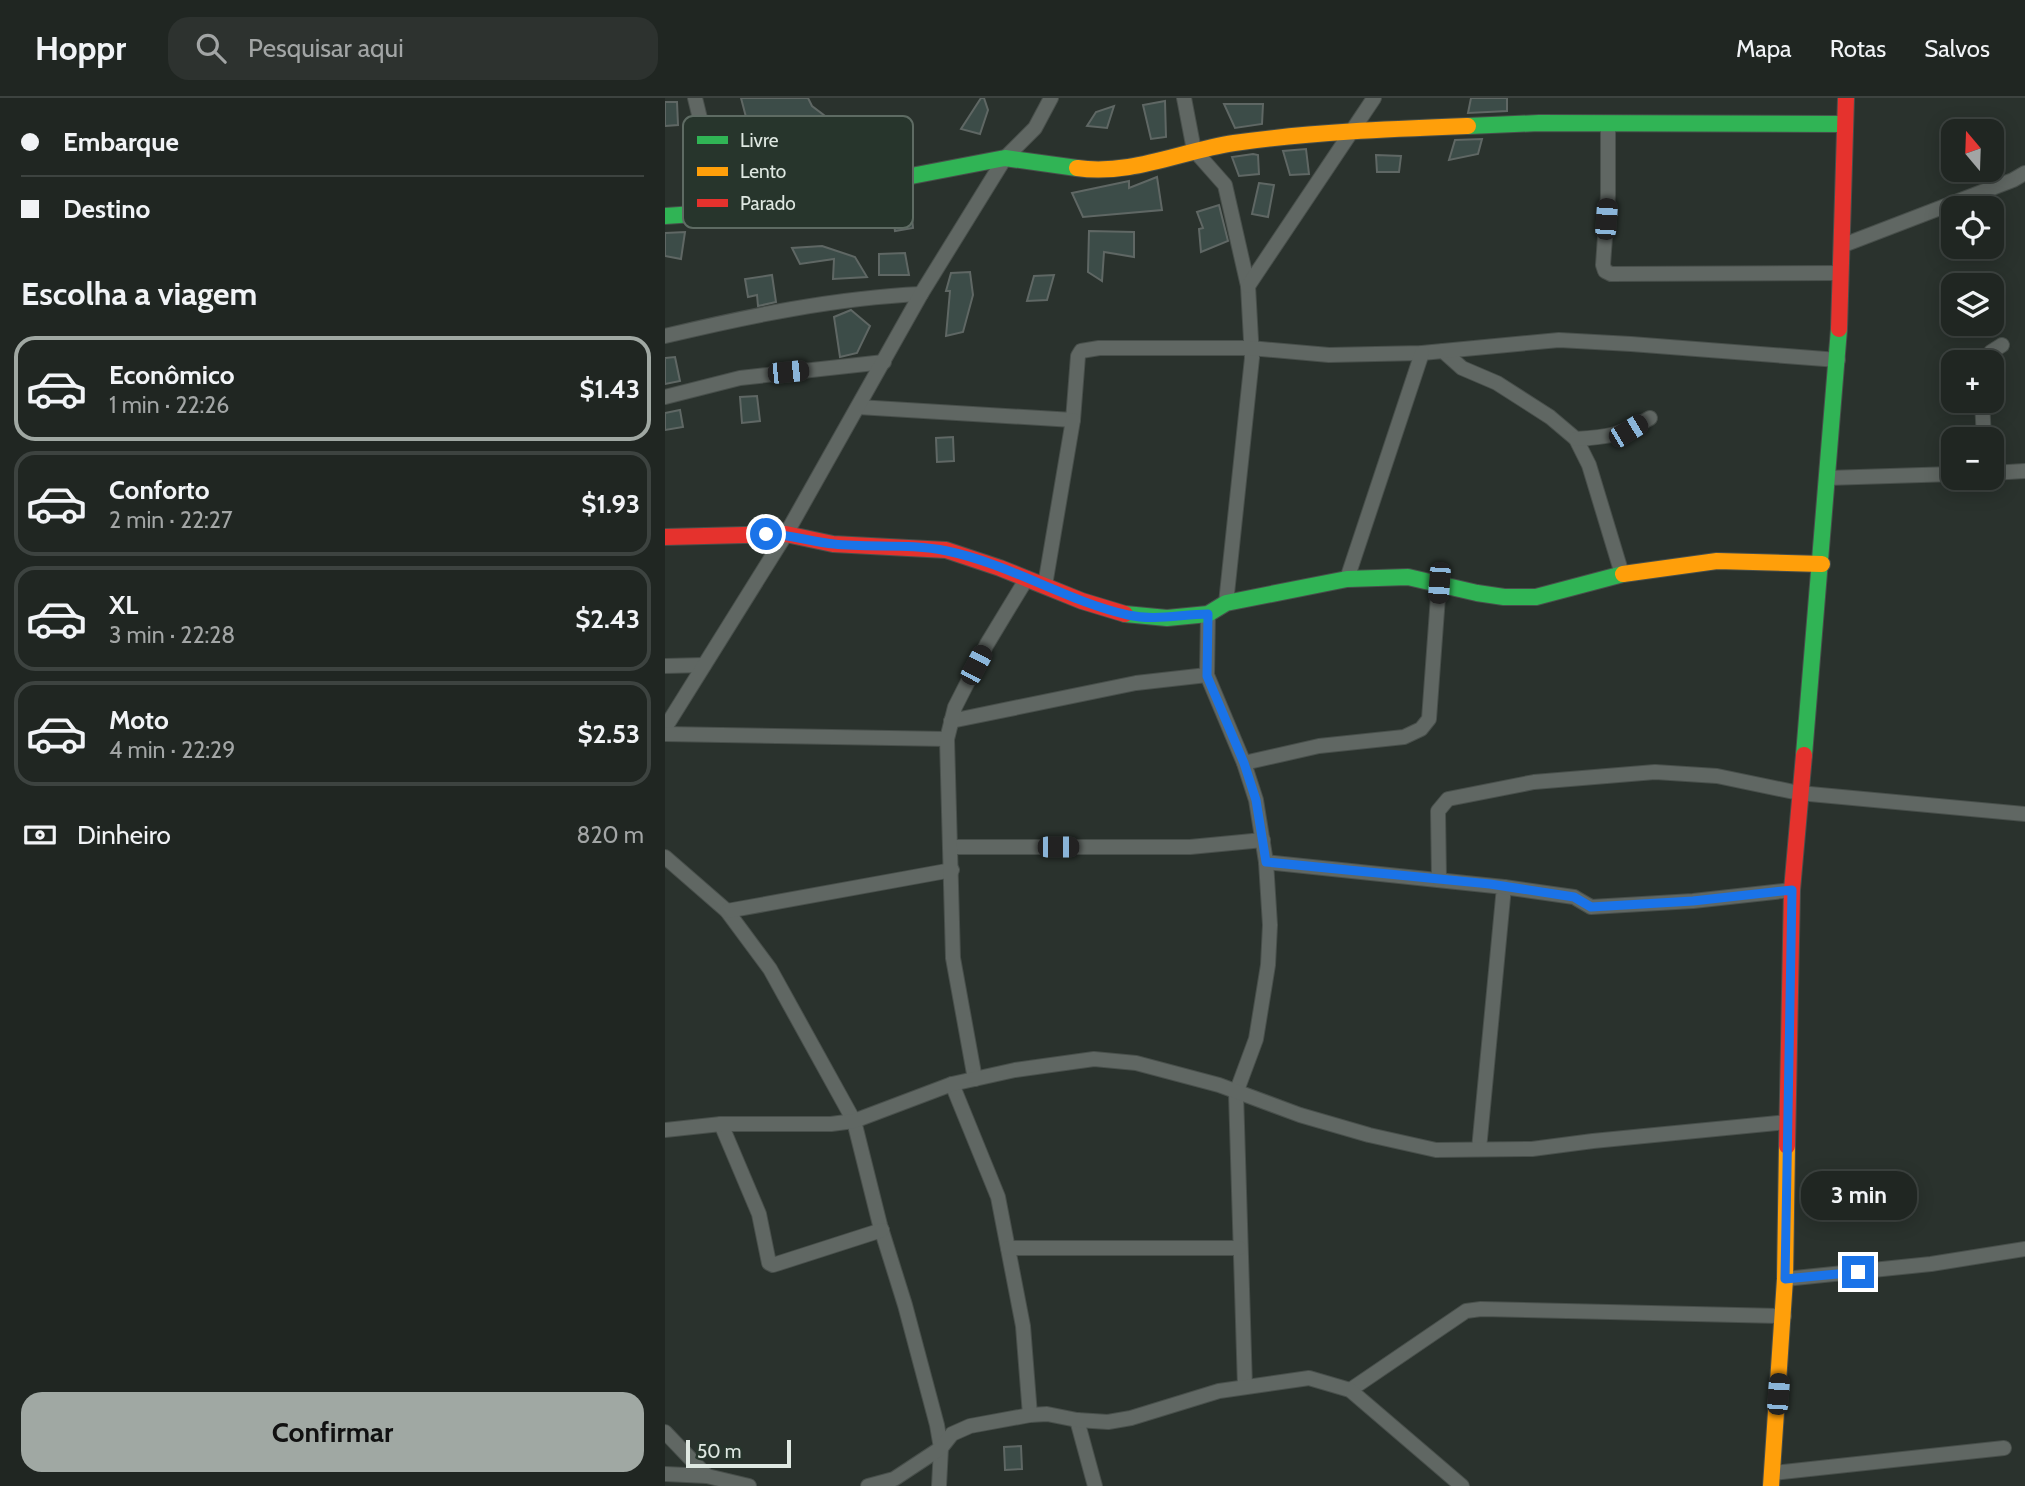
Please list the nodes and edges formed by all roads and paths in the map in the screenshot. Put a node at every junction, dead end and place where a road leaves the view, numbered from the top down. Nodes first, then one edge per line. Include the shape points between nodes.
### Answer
1 (695, 98) edge
2 (1051, 98) edge
3 (1184, 98) edge
4 (1374, 98) edge
5 (1846, 98) edge
6 (699, 116) edge
7 (1608, 123) junction
8 (1845, 124) junction
9 (1353, 131) junction
10 (1194, 150) junction
11 (1005, 158) junction
12 (2025, 173) edge
13 (913, 176) edge
14 (683, 215) edge
15 (665, 216) edge
16 (1841, 246) junction
17 (1841, 273) junction
18 (1248, 286) junction
19 (921, 294) junction
20 (665, 336) edge
21 (2002, 345) dead end
22 (1250, 348) junction
23 (1994, 350) edge
24 (1443, 351) junction
25 (1422, 353) junction
26 (1838, 360) junction
27 (884, 362) junction
28 (665, 397) edge
29 (858, 407) junction
30 (1650, 418) dead end
31 (1073, 420) junction
32 (1576, 439) junction
33 (2025, 471) edge
34 (2004, 472) edge
35 (1941, 474) edge
36 (1827, 478) junction
37 (786, 534) junction
38 (665, 537) edge
39 (1822, 564) junction
40 (1622, 574) junction
41 (1027, 578) junction
42 (1347, 579) junction
43 (1439, 583) junction
44 (1045, 585) junction
45 (1226, 603) junction
46 (1208, 614) junction
47 (704, 665) junction
48 (665, 666) edge
49 (1207, 676) junction
50 (951, 721) junction
51 (665, 728) edge
52 (665, 734) edge
53 (947, 739) junction
54 (1244, 763) junction
55 (1799, 793) junction
56 (2025, 814) edge
57 (1263, 840) junction
58 (951, 846) junction
59 (665, 857) edge
60 (1266, 862) junction
61 (952, 870) junction
62 (1439, 879) junction
63 (1504, 887) junction
64 (1792, 890) junction
65 (727, 911) junction
66 (975, 1079) junction
67 (952, 1084) junction
68 (1237, 1093) junction
69 (854, 1121) junction
70 (1789, 1122) junction
71 (721, 1124) junction
72 (665, 1130) edge
73 (1479, 1149) junction
74 (882, 1230) junction
75 (1008, 1248) junction
76 (1239, 1248) junction
77 (2025, 1249) edge
78 (1785, 1279) junction
79 (1784, 1316) junction
80 (1245, 1387) junction
81 (1350, 1390) junction
82 (1030, 1415) junction
83 (1077, 1420) junction
84 (665, 1433) edge
85 (941, 1448) junction
86 (2004, 1448) dead end
87 (665, 1474) edge
88 (707, 1476) junction
89 (1772, 1480) edge
90 (750, 1486) edge
91 (867, 1486) edge
92 (939, 1486) edge
93 (1095, 1486) edge
94 (1462, 1486) edge

1 - 6 street
2 - 11 street via 1035,128
3 - 10 street
4 - 9 street
5 - 8 street
7 - 8 street
7 - 9 street
7 - 17 street via 1605,271
8 - 16 street
9 - 10 street
9 - 18 street
10 - 11 street via 1105,172
10 - 18 street via 1225,185
11 - 13 street
11 - 19 street
12 - 16 street
14 - 15 street
16 - 17 street
17 - 26 street
18 - 22 street
19 - 20 street via 744,318
19 - 27 street
21 - 23 street
22 - 25 street via 1329,355
22 - 31 street via 1081,351
22 - 45 street
24 - 25 street
24 - 26 street via 1559,340
24 - 32 street via 1462,368 1497,383 1550,417
25 - 42 street
26 - 36 street
27 - 28 street via 740,378
27 - 29 street
29 - 31 street
29 - 37 street
30 - 32 street via 1613,436
31 - 44 street
32 - 40 street via 1589,464
33 - 34 street
35 - 36 street
36 - 39 street
37 - 38 street
37 - 41 street via 833,544 946,550
37 - 47 street
39 - 40 street via 1717,561
39 - 55 street
40 - 43 street via 1536,597 1504,597
41 - 44 street
41 - 50 street via 987,644
42 - 43 street via 1408,576
42 - 45 street
43 - 54 street via 1429,719 1421,729 1404,737 1319,746
44 - 46 street via 1131,616
45 - 46 street
46 - 49 street
47 - 48 street
47 - 51 street
49 - 50 street via 1136,683
49 - 54 street
50 - 53 street
52 - 53 street
53 - 58 street
54 - 57 street
55 - 56 street
55 - 62 street via 1717,776 1655,772 1534,782 1448,800 1438,811
55 - 64 street
57 - 58 street via 1190,847
57 - 60 street
58 - 61 street
59 - 65 street
60 - 62 street
60 - 68 street via 1271,925 1268,965 1256,1039
61 - 65 street
61 - 66 street via 953,958
62 - 63 street
63 - 64 street via 1574,897 1591,907
63 - 73 street
64 - 70 street
65 - 69 street via 770,969
66 - 67 street
66 - 68 street via 1094,1059 1136,1063
67 - 69 street
67 - 75 street via 998,1197
68 - 73 street via 1369,1135 1436,1150
68 - 76 street
69 - 71 street
69 - 74 street
70 - 73 street via 1532,1149
70 - 78 street
71 - 72 street
71 - 74 street via 759,1214 769,1263
74 - 85 street
75 - 76 street
75 - 82 street via 1023,1326
76 - 80 street
77 - 78 street
78 - 79 street
79 - 81 street via 1466,1311
79 - 89 street
80 - 81 street via 1310,1378
80 - 83 street via 1132,1419
81 - 94 street
82 - 83 street
82 - 85 street via 970,1426 952,1434
83 - 93 street
84 - 88 street
85 - 91 street via 894,1479
85 - 92 street
86 - 89 street
87 - 88 street
88 - 90 street

